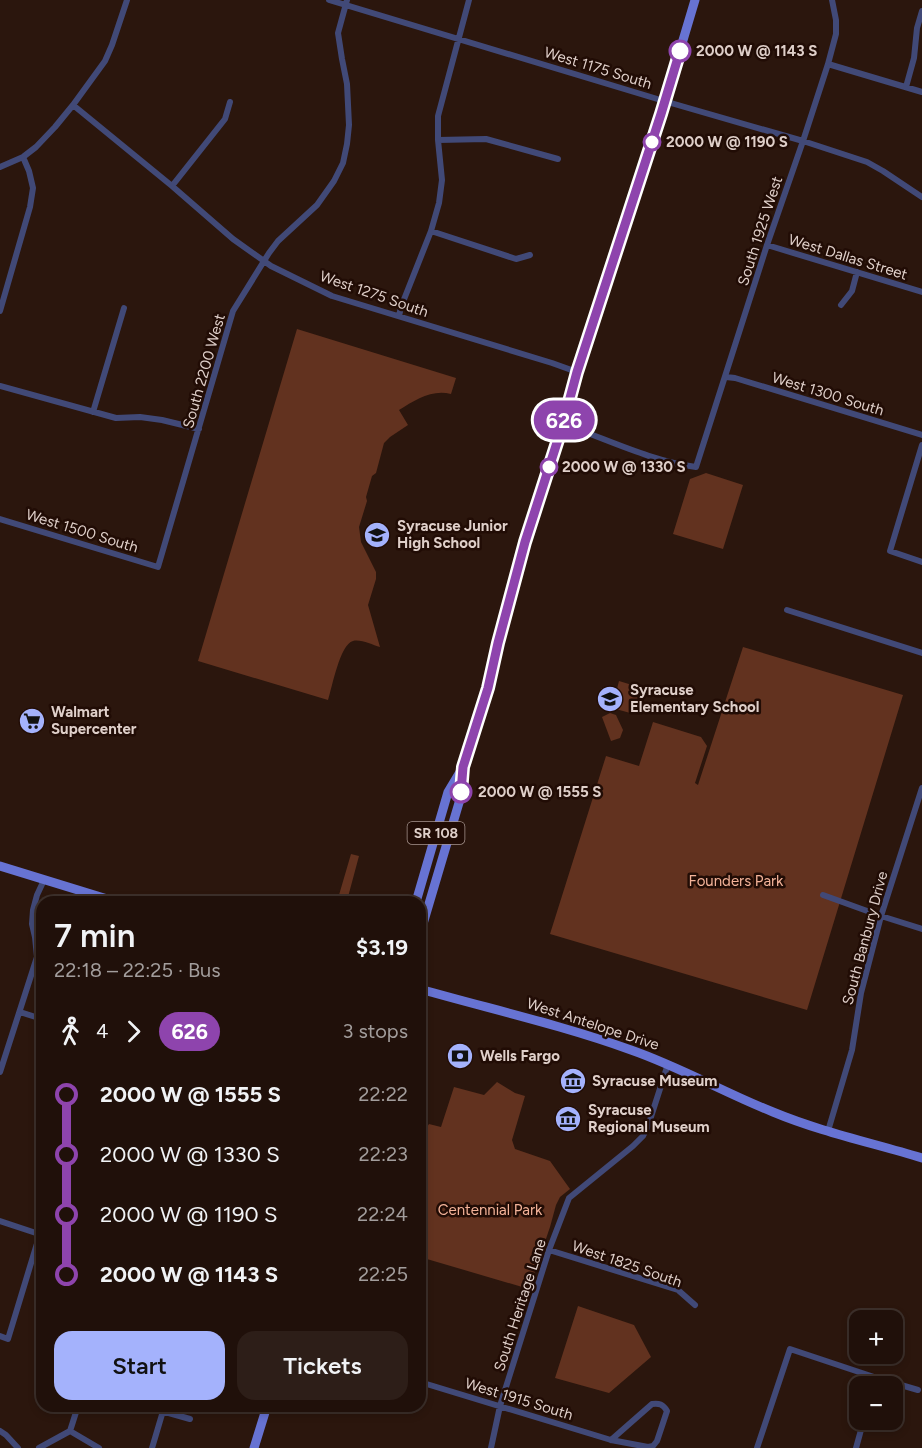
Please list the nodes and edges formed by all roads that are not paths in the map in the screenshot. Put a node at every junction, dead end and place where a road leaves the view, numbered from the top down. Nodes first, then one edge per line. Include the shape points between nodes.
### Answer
1 (127, 0) edge
2 (329, 0) edge
3 (469, 0) edge
4 (695, 0) edge
5 (832, 0) edge
6 (346, 3) edge
7 (922, 10) edge
8 (458, 38) junction
9 (828, 64) junction
10 (906, 87) junction
11 (922, 92) edge
12 (664, 101) junction
13 (230, 102) dead end
14 (73, 105) junction
15 (438, 140) junction
16 (803, 141) junction
17 (22, 157) junction
18 (558, 159) dead end
19 (0, 167) edge
20 (172, 186) junction
21 (922, 197) edge
22 (431, 231) junction
23 (767, 245) junction
24 (530, 255) dead end
25 (263, 261) junction
26 (857, 272) junction
27 (922, 292) edge
28 (841, 305) dead end
29 (124, 308) dead end
30 (0, 311) edge
31 (399, 316) junction
32 (577, 372) junction
33 (726, 377) junction
34 (0, 386) edge
35 (93, 412) junction
36 (563, 424) junction
37 (199, 429) junction
38 (922, 435) edge
39 (922, 445) edge
40 (0, 519) edge
41 (922, 562) edge
42 (158, 567) joint
43 (787, 610) dead end
44 (922, 653) edge
45 (463, 767) junction
46 (922, 788) edge
47 (0, 866) edge
48 (44, 880) junction
49 (823, 895) dead end
50 (37, 896) edge
51 (97, 896) edge
52 (418, 896) edge
53 (36, 899) edge
54 (426, 914) edge
55 (881, 916) junction
56 (922, 929) edge
57 (36, 957) edge
58 (36, 957) edge
59 (426, 991) edge
60 (20, 1012) junction
61 (36, 1017) edge
62 (668, 1064) junction
63 (0, 1072) edge
64 (828, 1131) junction
65 (922, 1158) edge
66 (0, 1221) edge
67 (36, 1231) edge
68 (36, 1248) edge
69 (549, 1250) junction
70 (695, 1305) dead end
71 (0, 1336) edge
72 (871, 1376) edge
73 (426, 1384) edge
74 (903, 1386) edge
75 (918, 1390) dead end
76 (500, 1406) junction
77 (76, 1412) edge
78 (163, 1412) edge
79 (166, 1412) edge
80 (265, 1412) edge
81 (190, 1419) dead end
82 (861, 1430) edge
83 (70, 1431) junction
84 (3, 1433) edge
85 (611, 1440) junction
86 (18, 1448) edge
87 (39, 1448) edge
88 (99, 1448) edge
89 (152, 1448) edge
90 (254, 1448) edge
91 (490, 1448) edge
92 (757, 1448) edge
93 (856, 1448) edge

1 - 14 street via 105,61
2 - 6 street, West 1175 South
3 - 8 street
4 - 12 main road, SR 108
5 - 9 street, South 1925 West via 836,33
6 - 8 street, West 1175 South
6 - 25 street, South 2200 West via 338,33 349,125 343,164 317,205
7 - 10 street
8 - 12 street, West 1175 South
8 - 15 street via 438,116
9 - 10 street
9 - 16 street, South 1925 West
10 - 11 street
12 - 16 street, West 1175 South
12 - 32 main road, SR 108
13 - 20 street via 225,119
14 - 17 street via 56,127
14 - 20 street, West 1275 South
15 - 18 street via 486,139
15 - 22 street via 442,180
16 - 21 street, West 1175 South via 867,162
16 - 23 street, South 1925 West
17 - 19 street
17 - 30 street via 33,188
20 - 25 street, West 1275 South
22 - 24 street via 516,259
22 - 31 street
23 - 26 street, West Dallas Street
23 - 33 street, South 1925 West
25 - 31 street, West 1275 South via 332,296
25 - 37 street, South 2200 West via 233,311
26 - 27 street, West Dallas Street
26 - 28 street via 852,291
29 - 35 street
31 - 32 street, West 1275 South
32 - 36 main road, SR 108
33 - 36 street, South 1925 West via 696,468 621,447
33 - 38 street, West 1300 South
34 - 35 street
35 - 37 street via 116,418 162,420
36 - 45 main road, SR 108 via 512,588 488,688
37 - 42 street, South 2200 West
39 - 41 street via 890,551
40 - 42 street, West 1500 South
43 - 44 street
45 - 52 main road, SR 108 via 448,792
45 - 54 main road, SR 108 via 461,796
46 - 55 street, South Banbury Drive
47 - 48 main road
48 - 50 street
48 - 51 main road
49 - 55 street
53 - 57 street via 32,924
55 - 56 street
55 - 64 street, South Banbury Drive via 861,993 852,1050
58 - 60 street
59 - 62 main road, West Antelope Drive via 592,1036
60 - 61 street
60 - 63 street
62 - 64 main road, West Antelope Drive via 776,1113
62 - 69 street, South Heritage Lane via 643,1136 569,1198
64 - 65 main road, West Antelope Drive
66 - 67 street
68 - 71 street via 8,1339
69 - 70 street, West 1825 South via 678,1290
69 - 76 street, South Heritage Lane
72 - 92 street via 790,1349
73 - 76 street, West 1915 South
74 - 75 street
76 - 85 street, West 1915 South
76 - 91 street, South Heritage Lane
77 - 83 street
78 - 89 street
79 - 81 street
80 - 90 main road
82 - 93 street
83 - 87 street
83 - 88 street
84 - 86 street
85 - 85 street, West 1915 South via 653,1446 667,1411 660,1404 652,1404

